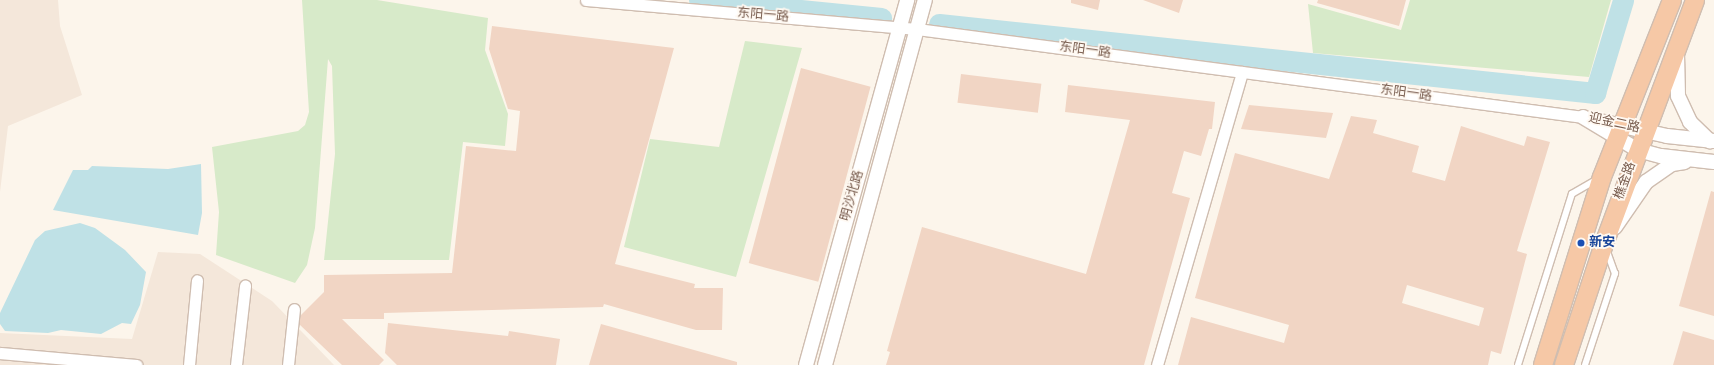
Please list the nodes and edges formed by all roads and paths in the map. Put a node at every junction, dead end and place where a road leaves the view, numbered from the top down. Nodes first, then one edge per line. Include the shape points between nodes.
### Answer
1 (586, 0) edge
2 (907, 0) edge
3 (925, 0) edge
4 (1672, 0) edge
5 (1694, 0) edge
6 (900, 28) junction
7 (917, 29) junction
8 (1677, 48) junction
9 (1242, 72) junction
10 (1583, 117) joint
11 (1645, 131) junction
12 (1619, 133) junction
13 (1712, 141) edge
14 (1638, 150) junction
15 (1697, 160) junction
16 (1714, 162) edge
17 (1602, 177) junction
18 (1604, 244) junction
19 (197, 280) dead end
20 (245, 286) dead end
21 (294, 309) dead end
22 (0, 353) edge
23 (42, 361) edge
24 (94, 364) edge
25 (136, 365) edge
26 (189, 365) edge
27 (236, 365) edge
28 (288, 365) edge
29 (806, 365) edge
30 (825, 365) edge
31 (1157, 365) edge
32 (1518, 365) edge
33 (1543, 365) edge
34 (1564, 365) edge
35 (1585, 365) edge

1 - 6 street, 东阳一路
2 - 6 street, 明沙北路
3 - 7 street, 明沙北路
4 - 12 highway, 樵金路
5 - 8 highway, 樵金路
6 - 7 street, 东阳一路
6 - 29 street, 明沙北路
7 - 9 street, 东阳一路
7 - 30 street, 明沙北路
8 - 11 highway, 樵金路
8 - 13 street via 1678,96 1690,122
9 - 10 street, 东阳一路
9 - 31 street
10 - 12 street, 迎金二路
11 - 12 street, 迎金二路
11 - 13 street, 迎金二路
11 - 14 highway, 樵金路
12 - 14 street, 迎金二路
12 - 17 highway, 樵金路
14 - 15 street, 迎金二路
14 - 18 highway, 樵金路
15 - 16 street, 迎金二路
15 - 18 street via 1672,164 1646,182
17 - 32 lane via 1572,194
17 - 33 highway, 樵金路
18 - 34 highway, 樵金路
18 - 35 lane via 1615,274
19 - 26 street
20 - 27 street
21 - 28 street
22 - 23 street
23 - 24 street
24 - 25 street

